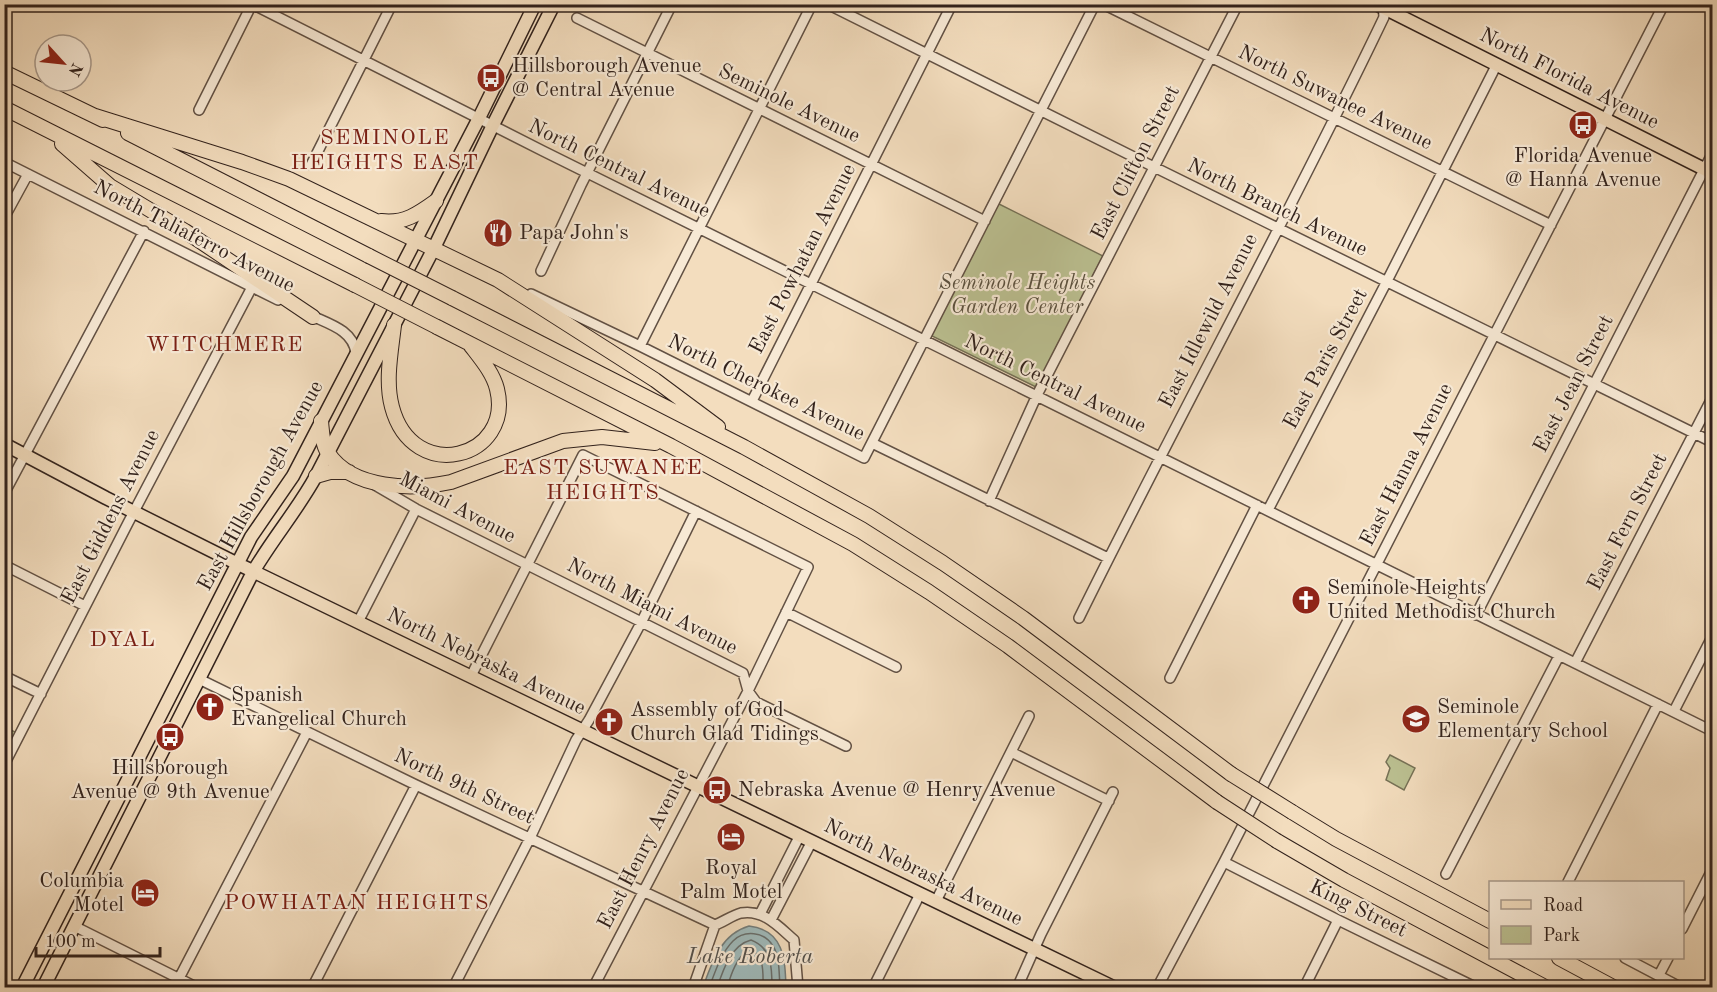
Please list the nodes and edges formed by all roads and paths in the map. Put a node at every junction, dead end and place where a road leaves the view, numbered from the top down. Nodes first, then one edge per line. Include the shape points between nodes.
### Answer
1 (252, 4) edge
2 (392, 4) edge
3 (536, 4) edge
4 (554, 4) edge
5 (672, 4) edge
6 (812, 4) edge
7 (827, 4) edge
8 (952, 4) edge
9 (1095, 4) edge
10 (1103, 4) edge
11 (1238, 4) edge
12 (1664, 4) edge
13 (1381, 6) edge
14 (578, 18) dead end
15 (648, 53) junction
16 (927, 55) junction
17 (1211, 57) junction
18 (363, 61) junction
19 (1497, 64) junction
20 (4, 72) edge
21 (4, 108) edge
22 (759, 109) junction
23 (199, 110) dead end
24 (1040, 111) junction
25 (94, 116) junction
26 (479, 118) junction
27 (1334, 118) junction
28 (1605, 119) junction
29 (493, 125) junction
30 (47, 130) junction
31 (1713, 154) edge
32 (4, 162) edge
33 (310, 165) dead end
34 (871, 165) junction
35 (1154, 167) junction
36 (1443, 171) junction
37 (1709, 171) edge
38 (587, 173) junction
39 (28, 174) junction
40 (436, 201) junction
41 (4, 218) edge
42 (374, 220) junction
43 (985, 221) junction
44 (1551, 225) junction
45 (699, 228) junction
46 (1278, 228) junction
47 (144, 231) junction
48 (414, 241) junction
49 (434, 248) junction
50 (541, 271) dead end
51 (498, 280) junction
52 (1387, 281) junction
53 (811, 283) junction
54 (252, 287) junction
55 (313, 317) junction
56 (394, 325) junction
57 (1495, 334) junction
58 (925, 339) junction
59 (470, 344) junction
60 (640, 346) junction
61 (356, 353) junction
62 (1595, 382) junction
63 (1037, 395) junction
64 (1713, 398) edge
65 (752, 401) junction
66 (321, 421) junction
67 (1695, 433) junction
68 (1713, 442) edge
69 (872, 443) junction
70 (4, 444) edge
71 (671, 446) junction
72 (744, 447) junction
73 (328, 453) junction
74 (24, 455) junction
75 (1160, 456) junction
76 (349, 472) junction
77 (316, 476) junction
78 (370, 482) junction
79 (4, 494) edge
80 (989, 501) junction
81 (1257, 505) junction
82 (416, 509) junction
83 (1268, 510) junction
84 (696, 511) junction
85 (134, 512) junction
86 (1108, 558) junction
87 (238, 564) junction
88 (528, 565) junction
89 (1377, 565) junction
90 (4, 566) edge
91 (253, 572) junction
92 (85, 606) junction
93 (786, 612) junction
94 (1476, 615) junction
95 (1079, 618) dead end
96 (642, 621) junction
97 (358, 622) junction
98 (1713, 637) edge
99 (1559, 656) junction
100 (1575, 663) junction
101 (896, 667) dead end
102 (4, 676) edge
103 (471, 676) junction
104 (1170, 678) dead end
105 (199, 679) junction
106 (748, 691) junction
107 (41, 694) junction
108 (1658, 704) junction
109 (1674, 711) junction
110 (1029, 716) dead end
111 (583, 730) junction
112 (1713, 731) edge
113 (307, 732) junction
114 (846, 746) dead end
115 (1011, 752) junction
116 (4, 765) edge
117 (134, 767) junction
118 (416, 785) junction
119 (697, 786) junction
120 (120, 835) junction
121 (800, 835) junction
122 (530, 838) junction
123 (812, 841) junction
124 (1224, 862) junction
125 (1713, 870) edge
126 (1446, 874) dead end
127 (1569, 881) edge
128 (642, 891) junction
129 (920, 894) junction
130 (936, 901) junction
131 (66, 902) junction
132 (760, 914) junction
133 (771, 920) junction
134 (1338, 920) junction
135 (1489, 920) edge
136 (715, 925) junction
137 (74, 926) junction
138 (1684, 927) edge
139 (1035, 949) junction
140 (1489, 956) edge
141 (1494, 959) edge
142 (1563, 959) edge
143 (1629, 959) edge
144 (1667, 959) edge
145 (1659, 975) junction
146 (176, 983) edge
147 (22, 987) edge
148 (43, 987) edge
149 (198, 987) edge
150 (312, 987) edge
151 (453, 987) edge
152 (593, 987) edge
153 (693, 987) edge
154 (798, 987) edge
155 (873, 987) edge
156 (1017, 987) edge
157 (1115, 987) edge
158 (1157, 987) edge
159 (1304, 987) edge
160 (1477, 987) edge
161 (1547, 987) edge
162 (1615, 987) edge
163 (1682, 987) edge

1 - 18 street, North Central Avenue
1 - 23 street
2 - 18 street
3 - 26 main road, East Hillsborough Avenue
4 - 29 main road, East Hillsborough Avenue
5 - 15 street
6 - 22 street
7 - 16 street, North Branch Avenue
8 - 16 street, East Powhatan Avenue
9 - 24 street
10 - 17 street, North Suwanee Avenue
11 - 17 street, East Clifton Street
12 - 28 street, East Hanna Avenue
13 - 19 main road, North Florida Avenue
13 - 27 street, East Idlewild Avenue via 1384,17
14 - 15 street, Seminole Avenue
15 - 22 street, Seminole Avenue
15 - 38 street
16 - 24 street, North Branch Avenue
16 - 34 street, East Powhatan Avenue
17 - 27 street, North Suwanee Avenue
17 - 35 street, East Clifton Street
18 - 26 street, North Central Avenue
18 - 33 street
19 - 28 main road, North Florida Avenue
19 - 36 street, East Paris Street
20 - 25 highway
21 - 30 highway
22 - 34 street, Seminole Avenue
22 - 45 street
24 - 35 street, North Branch Avenue
24 - 43 street
25 - 42 highway via 266,170
25 - 72 highway, bridge
26 - 29 street, North Central Avenue
26 - 40 main road, East Hillsborough Avenue
27 - 36 street, North Suwanee Avenue
27 - 46 street, East Idlewild Avenue
28 - 37 main road, North Florida Avenue
28 - 44 street, East Hanna Avenue
29 - 38 street, North Central Avenue
29 - 49 main road, East Hillsborough Avenue
30 - 55 highway via 110,186
30 - 59 highway, bridge
31 - 37 street, East Jean Street
32 - 39 street, North Taliaferro Avenue
34 - 43 street, Seminole Avenue
34 - 53 street, East Powhatan Avenue
35 - 46 street, North Branch Avenue
35 - 63 street, East Clifton Street
36 - 44 street, North Suwanee Avenue
36 - 52 street, East Paris Street
37 - 62 street, East Jean Street
38 - 45 street, North Central Avenue
38 - 50 street
39 - 41 street
39 - 47 street, North Taliaferro Avenue
40 - 42 highway via 405,220
40 - 48 main road, East Hillsborough Avenue
42 - 48 highway
43 - 58 street
44 - 57 street, East Hanna Avenue
45 - 53 street, North Central Avenue
45 - 60 street
46 - 52 street, North Branch Avenue
46 - 75 street, East Idlewild Avenue
47 - 54 street, North Taliaferro Avenue
47 - 74 street
48 - 49 highway
48 - 61 main road, East Hillsborough Avenue
49 - 51 highway
49 - 56 main road, East Hillsborough Avenue
51 - 60 street, North Cherokee Avenue
51 - 72 highway via 655,380
52 - 57 street, North Branch Avenue
52 - 83 street, East Paris Street
53 - 58 street, North Central Avenue
53 - 65 street, East Powhatan Avenue
54 - 55 street, North Taliaferro Avenue
54 - 85 street, East Giddens Avenue
55 - 61 street, North Taliaferro Avenue via 349,336
56 - 59 highway via 388,384 392,408 405,435 419,448 432,453 455,455 475,447 488,435 496,419 499,402 495,383
56 - 73 main road, East Hillsborough Avenue
57 - 62 street, North Branch Avenue
57 - 89 street, East Hanna Avenue
58 - 63 street, North Central Avenue
58 - 69 street
59 - 71 highway
60 - 65 street, North Cherokee Avenue
61 - 66 main road, East Hillsborough Avenue
62 - 67 street, North Branch Avenue
62 - 94 street, East Jean Street
63 - 75 street, North Central Avenue
63 - 80 street, East Clifton Street
64 - 67 street, East Fern Street
65 - 69 street, North Cherokee Avenue via 864,458
66 - 73 highway
66 - 87 main road, East Hillsborough Avenue via 293,476 251,537
67 - 68 street, North Branch Avenue
67 - 100 street, East Fern Street
69 - 80 street, North Cherokee Avenue
70 - 74 main road, North Nebraska Avenue
71 - 78 highway via 629,439 577,439 443,483 418,487
71 - 140 highway, bridge via 814,522 929,592 1217,802 1277,841
72 - 135 highway, bridge via 869,516 944,563 1232,774 1336,839
73 - 76 highway
73 - 77 main road, East Hillsborough Avenue
74 - 79 street
74 - 85 main road, North Nebraska Avenue
75 - 81 street, North Central Avenue
75 - 86 street, East Idlewild Avenue
76 - 77 highway
76 - 78 highway
77 - 91 main road, East Hillsborough Avenue
78 - 82 street, Miami Avenue
80 - 86 street, North Cherokee Avenue
81 - 83 street, North Central Avenue
81 - 104 street
82 - 88 street, Miami Avenue
82 - 97 street
83 - 89 street, North Central Avenue
84 - 88 street via 584,455
84 - 93 street, East Henry Avenue via 808,567
84 - 96 street
85 - 87 main road, North Nebraska Avenue
85 - 92 street, East Giddens Avenue
86 - 95 street, East Idlewild Avenue
87 - 91 main road, North Nebraska Avenue
87 - 117 main road, East Hillsborough Avenue
88 - 96 street, North Miami Avenue
88 - 103 street
89 - 94 street, North Central Avenue
89 - 124 street, East Hanna Avenue
90 - 92 street
91 - 97 main road, North Nebraska Avenue
91 - 105 main road, East Hillsborough Avenue
92 - 107 street, East Giddens Avenue
93 - 101 street
93 - 106 street, East Henry Avenue
94 - 99 street, North Central Avenue
96 - 106 street, North Miami Avenue via 744,673
96 - 111 street
97 - 103 main road, North Nebraska Avenue
98 - 109 street
99 - 100 street, North Central Avenue
99 - 126 street
100 - 108 street, North Central Avenue
102 - 107 street
103 - 111 main road, North Nebraska Avenue
105 - 113 street, North 9th Street
105 - 120 main road, East Hillsborough Avenue
106 - 114 street via 756,702
106 - 119 street, East Henry Avenue
107 - 116 street, East Giddens Avenue
108 - 109 street, North Central Avenue
108 - 127 street
109 - 112 street, North Central Avenue
110 - 115 street
111 - 119 main road, North Nebraska Avenue
111 - 122 street
113 - 118 street, North 9th Street
113 - 146 street
115 - 130 street
115 - 139 street via 1111,796
117 - 120 main road via 140,777 119,820
117 - 131 main road, East Hillsborough Avenue
118 - 122 street, North 9th Street
118 - 150 street
119 - 121 main road, North Nebraska Avenue
119 - 128 street, East Henry Avenue
120 - 137 main road, East Hillsborough Avenue
121 - 123 main road, North Nebraska Avenue
121 - 132 street
122 - 128 street, North 9th Street
122 - 151 street
123 - 129 main road, North Nebraska Avenue
123 - 133 street
124 - 134 street, King Street
124 - 158 street, East Hanna Avenue
125 - 138 street
128 - 136 street, North 9th Street
128 - 152 street, East Henry Avenue
129 - 130 main road, North Nebraska Avenue
129 - 155 street
130 - 139 main road, North Nebraska Avenue
131 - 137 main road
131 - 147 main road, East Hillsborough Avenue
132 - 133 street
132 - 136 street via 741,913
133 - 154 street via 794,940
134 - 159 street
134 - 160 street, King Street
136 - 153 street
137 - 146 street
137 - 148 main road, East Hillsborough Avenue
139 - 156 street
139 - 157 main road, North Nebraska Avenue
141 - 161 highway, bridge
142 - 162 highway
143 - 145 street
144 - 145 street
145 - 163 street
146 - 149 street

